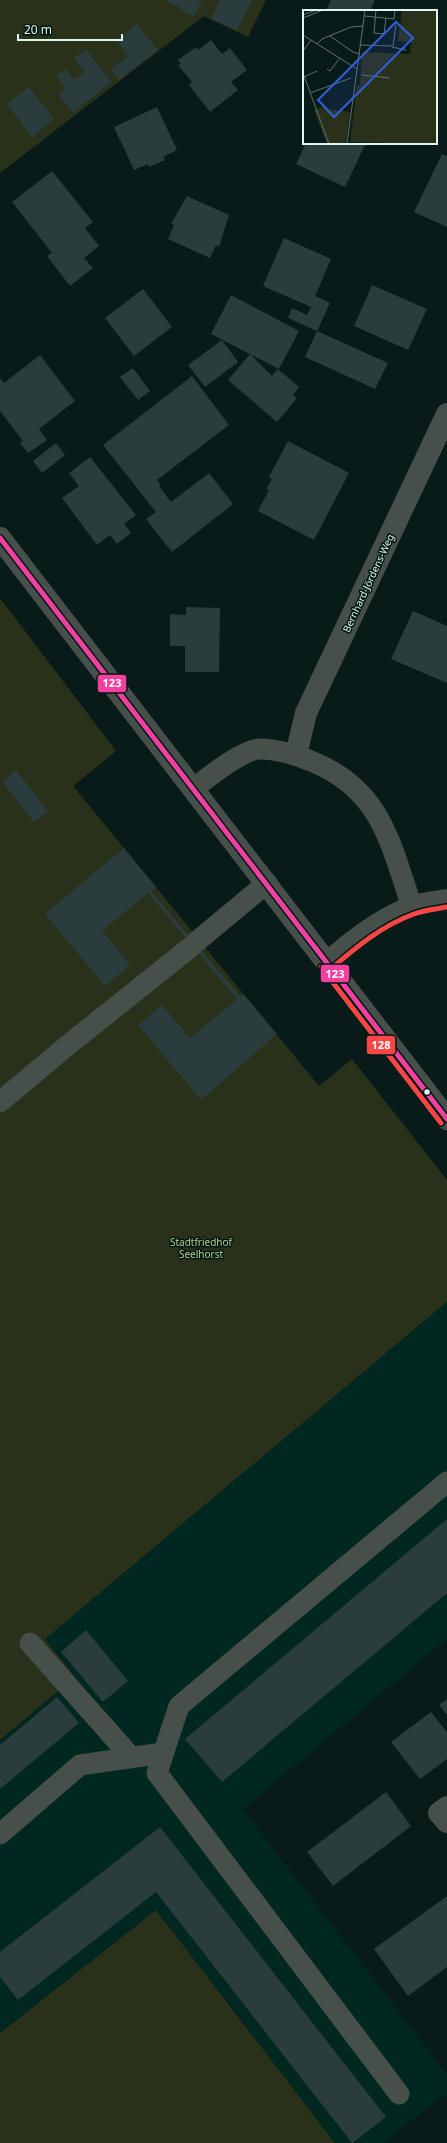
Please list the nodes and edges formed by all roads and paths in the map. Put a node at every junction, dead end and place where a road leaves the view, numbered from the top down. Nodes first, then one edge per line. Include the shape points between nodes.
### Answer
1 (447, 414) edge
2 (0, 538) edge
3 (296, 755) junction
4 (193, 789) junction
5 (266, 883) junction
6 (447, 900) edge
7 (412, 907) junction
8 (327, 963) junction
9 (0, 1102) edge
10 (447, 1119) edge
11 (447, 1482) edge
12 (30, 1643) dead end
13 (163, 1753) junction
14 (132, 1758) junction
15 (447, 1807) edge
16 (447, 1822) edge
17 (0, 1834) edge
18 (399, 2094) dead end

1 - 3 street, Bernhard-Jördens-Weg via 306,713
2 - 4 street
3 - 4 lane via 257,749 227,763
3 - 7 lane via 332,769 363,794 385,827
4 - 5 street
5 - 8 street
5 - 9 lane
6 - 7 street
7 - 8 street via 378,923
8 - 10 street
11 - 13 lane via 179,1706
12 - 14 lane
13 - 14 lane
13 - 18 lane via 157,1773
14 - 17 lane via 80,1765
15 - 16 street via 439,1812

